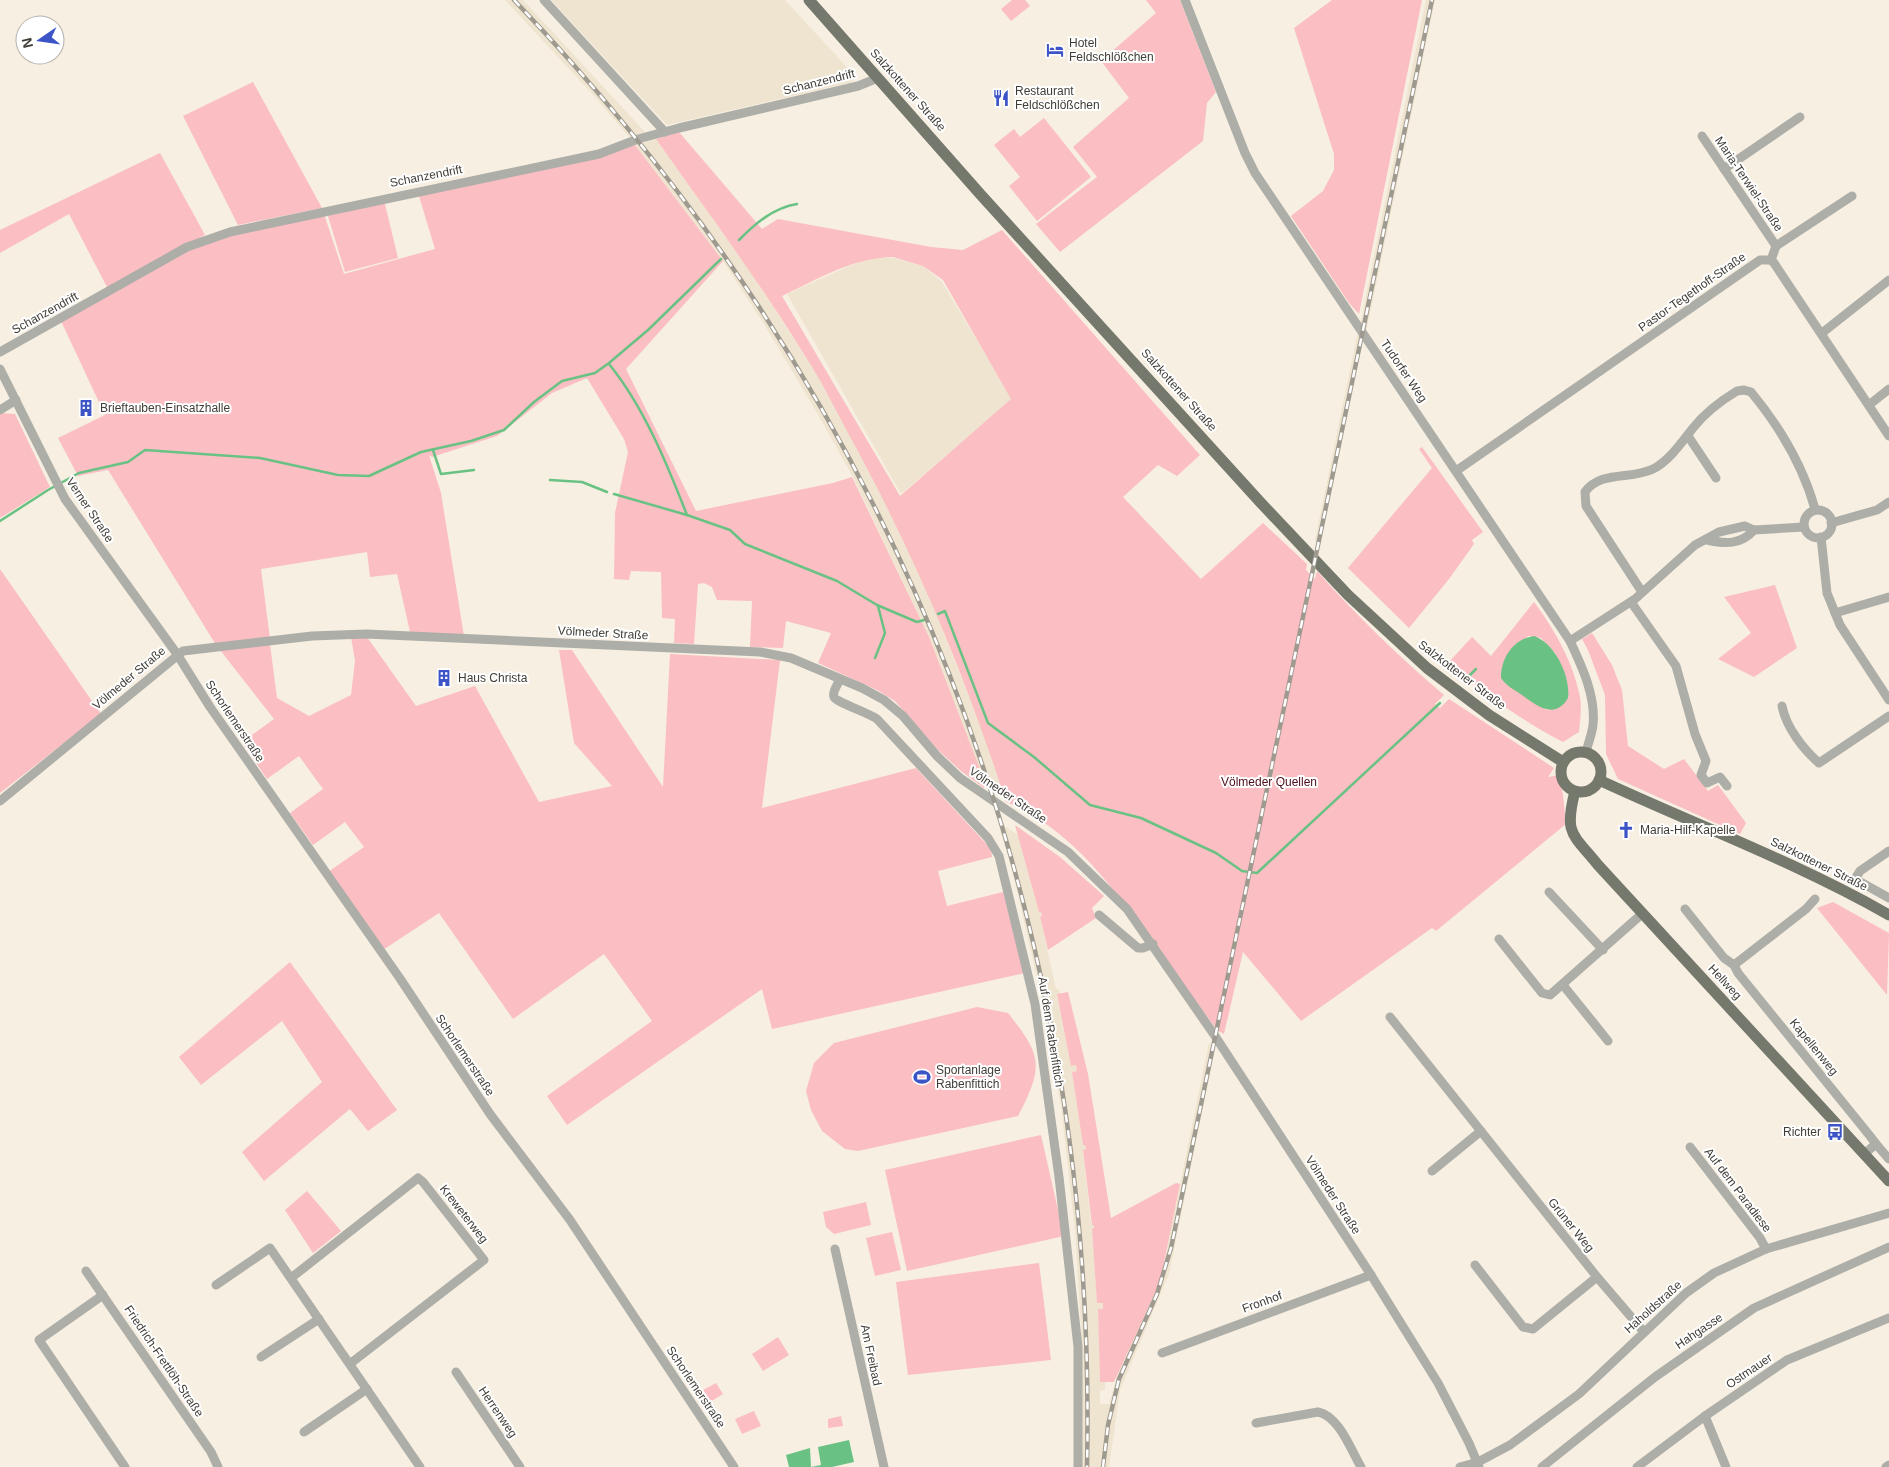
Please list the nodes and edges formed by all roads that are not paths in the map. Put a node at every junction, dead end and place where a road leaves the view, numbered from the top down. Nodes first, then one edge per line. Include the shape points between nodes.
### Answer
1 (544, 0) edge
2 (809, 0) edge
3 (1185, 0) edge
4 (878, 78) junction
5 (1800, 117) dead end
6 (664, 132) junction
7 (1702, 136) dead end
8 (1724, 169) junction
9 (1852, 196) dead end
10 (1776, 246) junction
11 (1771, 260) junction
12 (1889, 280) edge
13 (1822, 334) junction
14 (0, 352) edge
15 (0, 369) edge
16 (1889, 389) edge
17 (16, 400) junction
18 (1869, 405) junction
19 (0, 410) edge
20 (1688, 436) junction
21 (1889, 436) edge
22 (1456, 471) junction
23 (1716, 478) dead end
24 (1889, 502) edge
25 (1815, 510) junction
26 (1831, 523) junction
27 (1804, 527) junction
28 (1820, 537) junction
29 (1642, 592) junction
30 (1889, 597) edge
31 (1631, 602) junction
32 (1835, 613) junction
33 (1570, 641) junction
34 (177, 654) junction
35 (840, 679) junction
36 (1889, 700) edge
37 (1782, 706) dead end
38 (1889, 716) edge
39 (1586, 752) junction
40 (1563, 762) junction
41 (1599, 780) junction
42 (1727, 786) dead end
43 (1575, 791) junction
44 (0, 801) edge
45 (1889, 851) edge
46 (1549, 892) dead end
47 (1889, 898) edge
48 (1815, 899) dead end
49 (1685, 909) dead end
50 (1643, 913) junction
51 (1099, 915) dead end
52 (1889, 915) edge
53 (1499, 939) dead end
54 (1153, 944) junction
55 (1603, 950) junction
56 (1734, 965) junction
57 (1563, 985) junction
58 (1390, 1017) dead end
59 (1608, 1042) dead end
60 (1481, 1131) junction
61 (1876, 1144) junction
62 (1690, 1147) dead end
63 (1864, 1154) junction
64 (1889, 1159) edge
65 (1432, 1171) dead end
66 (1889, 1181) edge
67 (1889, 1213) edge
68 (1889, 1247) edge
69 (835, 1249) dead end
70 (1766, 1249) junction
71 (1474, 1266) dead end
72 (86, 1271) dead end
73 (1371, 1276) junction
74 (1597, 1277) junction
75 (291, 1278) junction
76 (216, 1285) dead end
77 (103, 1295) junction
78 (1889, 1318) edge
79 (319, 1319) junction
80 (1644, 1332) junction
81 (1162, 1352) dead end
82 (261, 1356) dead end
83 (350, 1363) junction
84 (456, 1372) dead end
85 (368, 1389) junction
86 (1705, 1416) junction
87 (1256, 1423) dead end
88 (304, 1432) dead end
89 (1479, 1464) edge
90 (125, 1467) edge
91 (218, 1467) edge
92 (420, 1467) edge
93 (520, 1467) edge
94 (734, 1467) edge
95 (884, 1467) edge
96 (1078, 1467) edge
97 (1361, 1467) edge
98 (1460, 1467) edge
99 (1542, 1467) edge
100 (1637, 1467) edge
101 (1726, 1467) edge

1 - 6 street
2 - 4 main road, Salzkottener Straße
3 - 22 street, Tudorfer Weg via 1251,165
4 - 6 street, Schanzendrift via 858,86
4 - 40 main road, Salzkottener Straße via 1261,503 1348,594 1427,668 1489,715
5 - 8 street
6 - 14 street, Schanzendrift via 599,154 218,235 187,248
7 - 8 street, Maria-Terwiel-Straße
8 - 10 street, Maria-Terwiel-Straße
9 - 10 street, Maria-Terwiel-Straße
10 - 11 street, Maria-Terwiel-Straße
11 - 13 street
11 - 22 street, Pastor-Tegethoff-Straße via 1760,260
12 - 13 street
13 - 18 street
15 - 17 street, Verner Straße
16 - 18 street
17 - 19 street
17 - 34 street, Verner Straße via 65,500
18 - 21 street
20 - 23 street
20 - 25 street via 1701,419 1731,395 1744,390 1751,392 1802,468
20 - 29 street via 1653,469 1604,479 1589,486 1585,492 1586,506
22 - 33 street, Tudorfer Weg
24 - 26 street via 1877,510
25 - 26 street via 1828,515
25 - 27 street via 1804,520
26 - 28 street via 1827,534
27 - 28 street via 1809,534
27 - 29 street via 1754,530 1744,526 1719,532 1695,546
28 - 32 street via 1827,593
29 - 31 street
30 - 32 street
31 - 33 street
31 - 42 street via 1676,666 1694,734 1706,761 1701,774 1707,783 1720,777
32 - 36 street via 1847,638
33 - 39 street, Tudorfer Weg via 1584,671 1592,700 1593,725
34 - 35 street, Völmeder Straße via 312,636 366,634 760,652 790,658
34 - 44 street, Völmeder Straße
34 - 94 street, Schorlemerstraße via 210,707 399,977 490,1114 570,1220
35 - 54 street, Völmeder Straße via 884,700 960,778 1068,852 1127,909
35 - 96 street, Auf dem Rabenfittich via 834,692 838,702 862,709 877,719 988,838 1000,856 1035,1004 1059,1177 1078,1347
37 - 38 street via 1784,718 1808,754 1819,764
39 - 40 main road via 1570,754
39 - 41 main road via 1598,762 1601,769
40 - 43 main road via 1562,779 1569,789
41 - 43 main road via 1586,791
41 - 52 main road, Salzkottener Straße via 1777,858
43 - 50 main road, Hellweg via 1569,822 1571,832
45 - 47 street via 1854,879
46 - 55 street
48 - 56 street
49 - 56 street, Kapellenweg via 1724,958
50 - 55 street
50 - 63 main road, Hellweg
51 - 54 street via 1138,948
53 - 57 street via 1542,993 1550,994
54 - 73 street, Völmeder Straße
55 - 57 street
56 - 61 street, Kapellenweg
57 - 59 street
58 - 60 street, Grüner Weg
60 - 65 street
60 - 74 street, Grüner Weg
61 - 63 street
61 - 64 street, Kapellenweg
62 - 70 street, Auf dem Paradiese
63 - 66 main road, Hellweg
67 - 70 street, Haholdstraße
68 - 99 street, Hahgasse via 1754,1308 1655,1377
69 - 95 street, Am Freibad
70 - 80 street, Haholdstraße via 1714,1273 1686,1293
71 - 74 street via 1523,1327 1533,1329
72 - 77 street, Friedrich-Frettlöh-Straße
73 - 81 street, Fronhof
73 - 89 street, Völmeder Straße via 1438,1383
74 - 80 street, Grüner Weg
75 - 76 street via 270,1248
75 - 79 street
75 - 83 street, Kreweterweg via 418,1178 484,1260
77 - 90 street via 40,1340
77 - 91 street, Friedrich-Frettlöh-Straße via 211,1452
78 - 86 street, Ostmauer via 1787,1360
79 - 82 street
79 - 83 street
80 - 89 street, Haholdstraße via 1579,1394
83 - 85 street
84 - 93 street, Herrenweg
85 - 88 street
85 - 92 street
86 - 100 street, Ostmauer
86 - 101 street
87 - 97 street via 1324,1413 1334,1421
89 - 98 street, Haholdstraße

